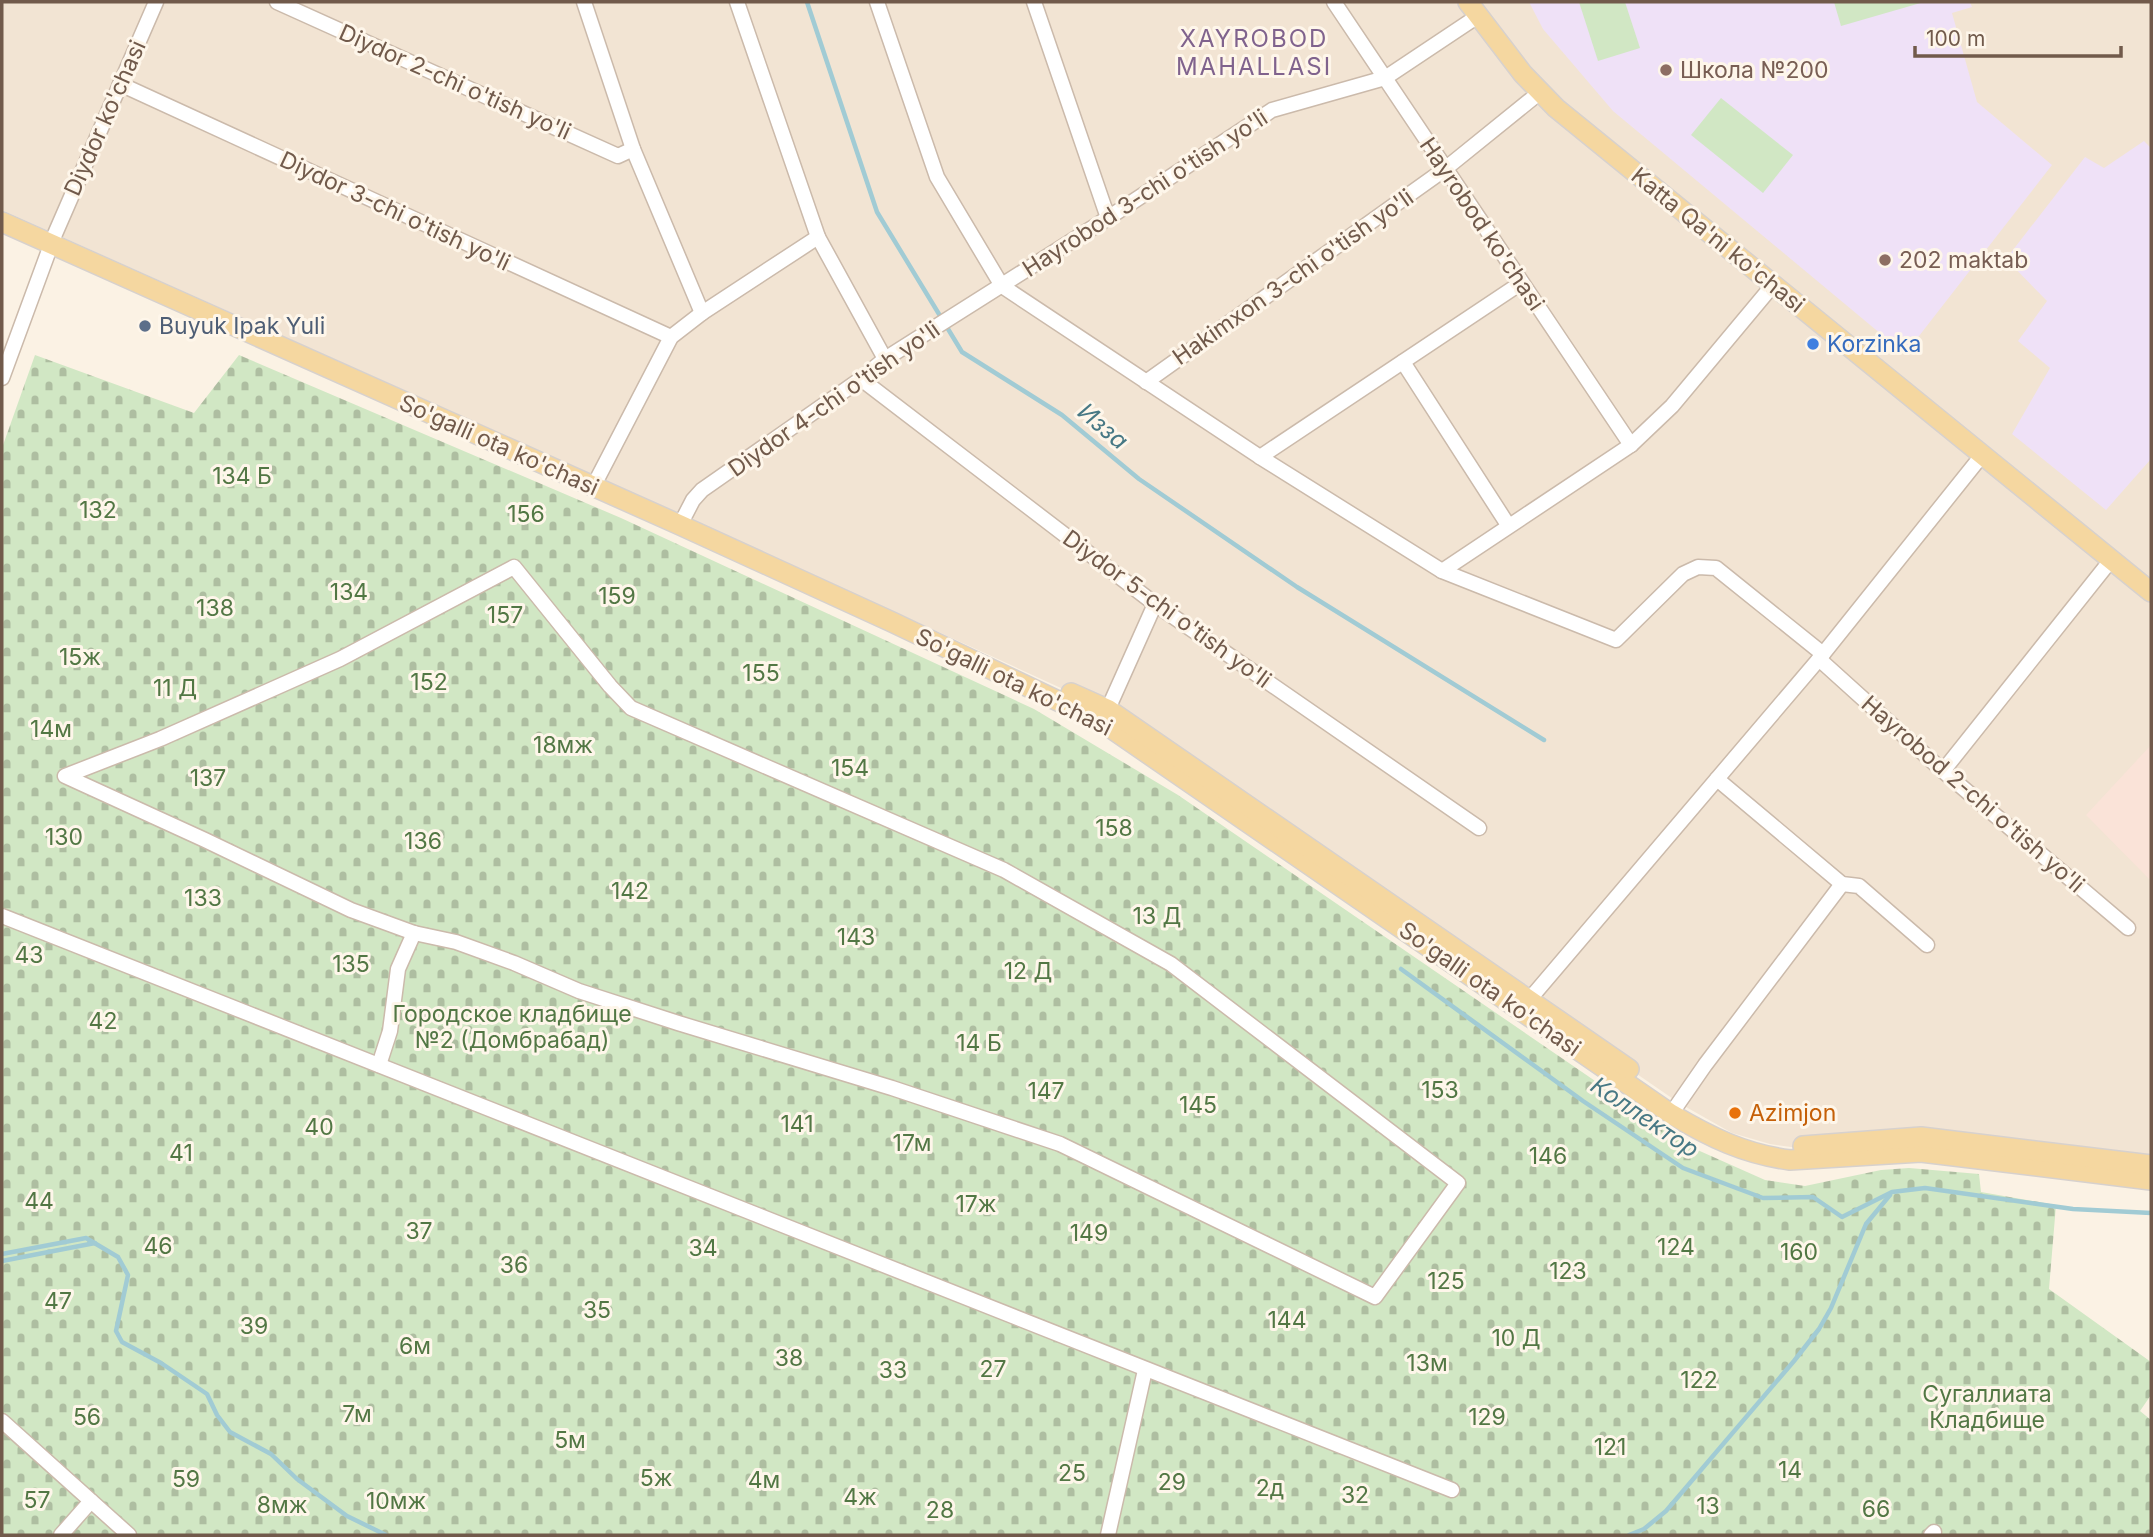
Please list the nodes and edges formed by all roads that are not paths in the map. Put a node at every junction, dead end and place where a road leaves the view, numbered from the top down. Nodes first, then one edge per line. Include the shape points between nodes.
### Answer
1 (156, 2) edge
2 (277, 2) edge
3 (584, 2) edge
4 (737, 2) edge
5 (877, 2) edge
6 (1034, 2) edge
7 (1334, 2) edge
8 (1473, 9) edge
9 (1385, 78) junction
10 (120, 84) junction
11 (1539, 93) junction
12 (633, 149) junction
13 (1445, 169) junction
14 (2, 210) edge
15 (1108, 218) junction
16 (2, 222) edge
17 (818, 237) junction
18 (53, 239) junction
19 (1521, 284) junction
20 (1773, 285) junction
21 (1002, 286) junction
22 (702, 313) junction
23 (671, 337) junction
24 (885, 359) junction
25 (1402, 362) junction
26 (2, 378) edge
27 (861, 379) junction
28 (1146, 382) junction
29 (1631, 445) junction
30 (1983, 454) junction
31 (1260, 457) junction
32 (595, 482) junction
33 (683, 521) junction
34 (1508, 525) junction
35 (2111, 559) junction
36 (1442, 571) junction
37 (2151, 592) edge
38 (1155, 604) junction
39 (1821, 656) junction
40 (1105, 716) junction
41 (1943, 771) junction
42 (1717, 779) junction
43 (1479, 828) dead end
44 (1842, 884) junction
45 (2, 915) edge
46 (2128, 929) dead end
47 (414, 933) junction
48 (1927, 945) dead end
49 (1525, 1004) junction
50 (379, 1065) junction
51 (1675, 1109) junction
52 (2151, 1165) edge
53 (2151, 1180) edge
54 (1145, 1370) junction
55 (2, 1421) edge
56 (1452, 1490) dead end
57 (91, 1501) junction
58 (61, 1535) edge
59 (129, 1535) edge
60 (1108, 1535) edge

1 - 10 street, Diydor ko'chasi
2 - 12 street, Diydor 2-chi o'tish yo'li via 618,156
3 - 12 street
4 - 17 street
5 - 21 street via 937,177
6 - 15 street
7 - 9 street, Hayrobod ko'chasi
8 - 9 street, Hayrobod 3-chi o'tish yo'li
8 - 11 main road, Katta Qa'ni ko'chasi
9 - 13 street, Hayrobod ko'chasi
9 - 15 street, Hayrobod 3-chi o'tish yo'li via 1272,110
10 - 18 street, Diydor ko'chasi
10 - 23 street, Diydor 3-chi o'tish yo'li
11 - 13 street, Hakimxon 3-chi o'tish yo'li
11 - 20 main road, Katta Qa'ni ko'chasi
12 - 22 street
13 - 19 street, Hayrobod ko'chasi
13 - 28 street, Hakimxon 3-chi o'tish yo'li
14 - 18 main road, So'galli ota ko'chasi
15 - 21 street, Hayrobod 3-chi o'tish yo'li
16 - 18 main road, So'galli ota ko'chasi
17 - 22 street
17 - 24 street
18 - 26 street, Diydor ko'chasi
18 - 32 main road, So'galli ota ko'chasi
19 - 25 street
19 - 29 street, Hayrobod ko'chasi
20 - 29 street via 1672,406
20 - 30 main road, Katta Qa'ni ko'chasi
21 - 24 street, Diydor 4-chi o'tish yo'li
21 - 28 street
22 - 23 street
23 - 32 street
24 - 27 street, Diydor 4-chi o'tish yo'li
25 - 31 street
25 - 34 street
27 - 33 street, Diydor 4-chi o'tish yo'li via 702,490
27 - 38 street, Diydor 5-chi o'tish yo'li
28 - 31 street
29 - 34 street
30 - 35 main road, Katta Qa'ni ko'chasi
30 - 39 street
31 - 36 street
32 - 33 main road, So'galli ota ko'chasi
33 - 40 main road, So'galli ota ko'chasi via 892,622
34 - 36 street
35 - 37 main road, Katta Qa'ni ko'chasi
35 - 41 street
36 - 39 street, Hayrobod 2-chi o'tish yo'li via 1616,640 1683,574 1698,567 1716,568
38 - 40 street
38 - 43 street, Diydor 5-chi o'tish yo'li
39 - 41 street, Hayrobod 2-chi o'tish yo'li
39 - 42 street
40 - 49 main road, So'galli ota ko'chasi
41 - 46 street, Hayrobod 2-chi o'tish yo'li
42 - 44 street
42 - 49 street
44 - 48 street via 1859,886
44 - 51 street
45 - 50 street
47 - 47 street via 456,942 579,991 1060,1143 1375,1297 1458,1182 1171,964 1004,870 631,708 514,567 340,659 65,776 351,910
47 - 50 street via 398,969 390,1031
49 - 51 main road, So'galli ota ko'chasi
50 - 54 street
51 - 52 main road, So'galli ota ko'chasi via 1732,1133 1791,1147 1921,1137
51 - 53 main road, So'galli ota ko'chasi via 1728,1146 1768,1157 1790,1160 1921,1152
54 - 56 street
54 - 60 street
55 - 57 street
57 - 58 street
57 - 59 street

